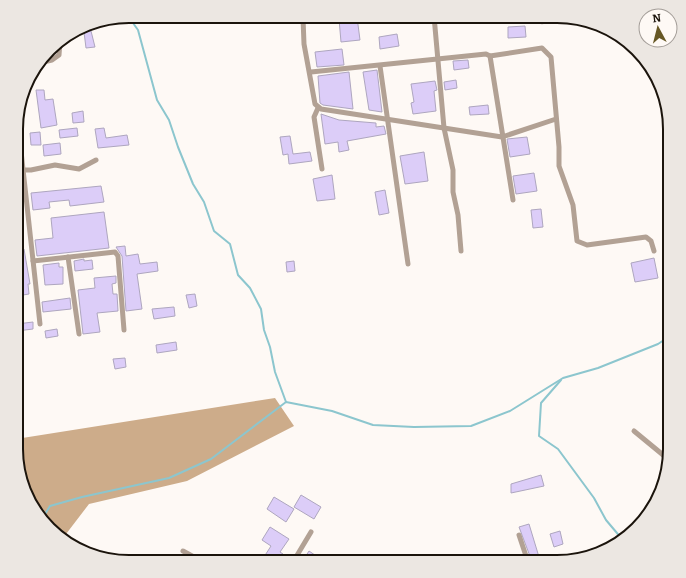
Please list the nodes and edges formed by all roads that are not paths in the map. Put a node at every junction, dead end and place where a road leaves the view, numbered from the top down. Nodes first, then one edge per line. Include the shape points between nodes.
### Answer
1 (305, 23) edge
2 (435, 23) edge
3 (59, 49) edge
4 (490, 56) junction
5 (438, 59) junction
6 (48, 61) edge
7 (380, 66) junction
8 (311, 72) junction
9 (318, 108) junction
10 (387, 119) junction
11 (556, 119) junction
12 (444, 128) junction
13 (502, 137) junction
14 (96, 160) dead end
15 (322, 169) dead end
16 (23, 170) edge
17 (23, 191) edge
18 (512, 200) dead end
19 (461, 251) dead end
20 (654, 251) dead end
21 (68, 257) junction
22 (33, 261) junction
23 (408, 264) dead end
24 (40, 324) dead end
25 (124, 330) dead end
26 (79, 334) dead end
27 (634, 431) dead end
28 (663, 455) edge
29 (311, 532) dead end
30 (519, 535) dead end
31 (183, 551) dead end
32 (190, 555) edge
33 (297, 555) edge
34 (526, 555) edge

1 - 8 street via 304,44
2 - 5 street
3 - 6 street via 59,55
4 - 5 street via 486,54
4 - 11 street via 542,48 548,52 552,63
4 - 13 street
5 - 7 street
5 - 12 street
7 - 8 street
7 - 10 street
8 - 9 street via 315,104
9 - 10 street
9 - 15 street via 314,116
10 - 12 street
10 - 23 street
11 - 13 street
11 - 20 street via 559,166 573,205 577,241 587,245 646,237 651,241
12 - 13 street
12 - 19 street via 452,165
13 - 18 street
14 - 16 street via 79,168 56,165
17 - 22 street
21 - 22 street
21 - 25 street via 115,252 118,256
21 - 26 street
22 - 24 street
27 - 28 street
29 - 33 street
30 - 34 street
31 - 32 street

